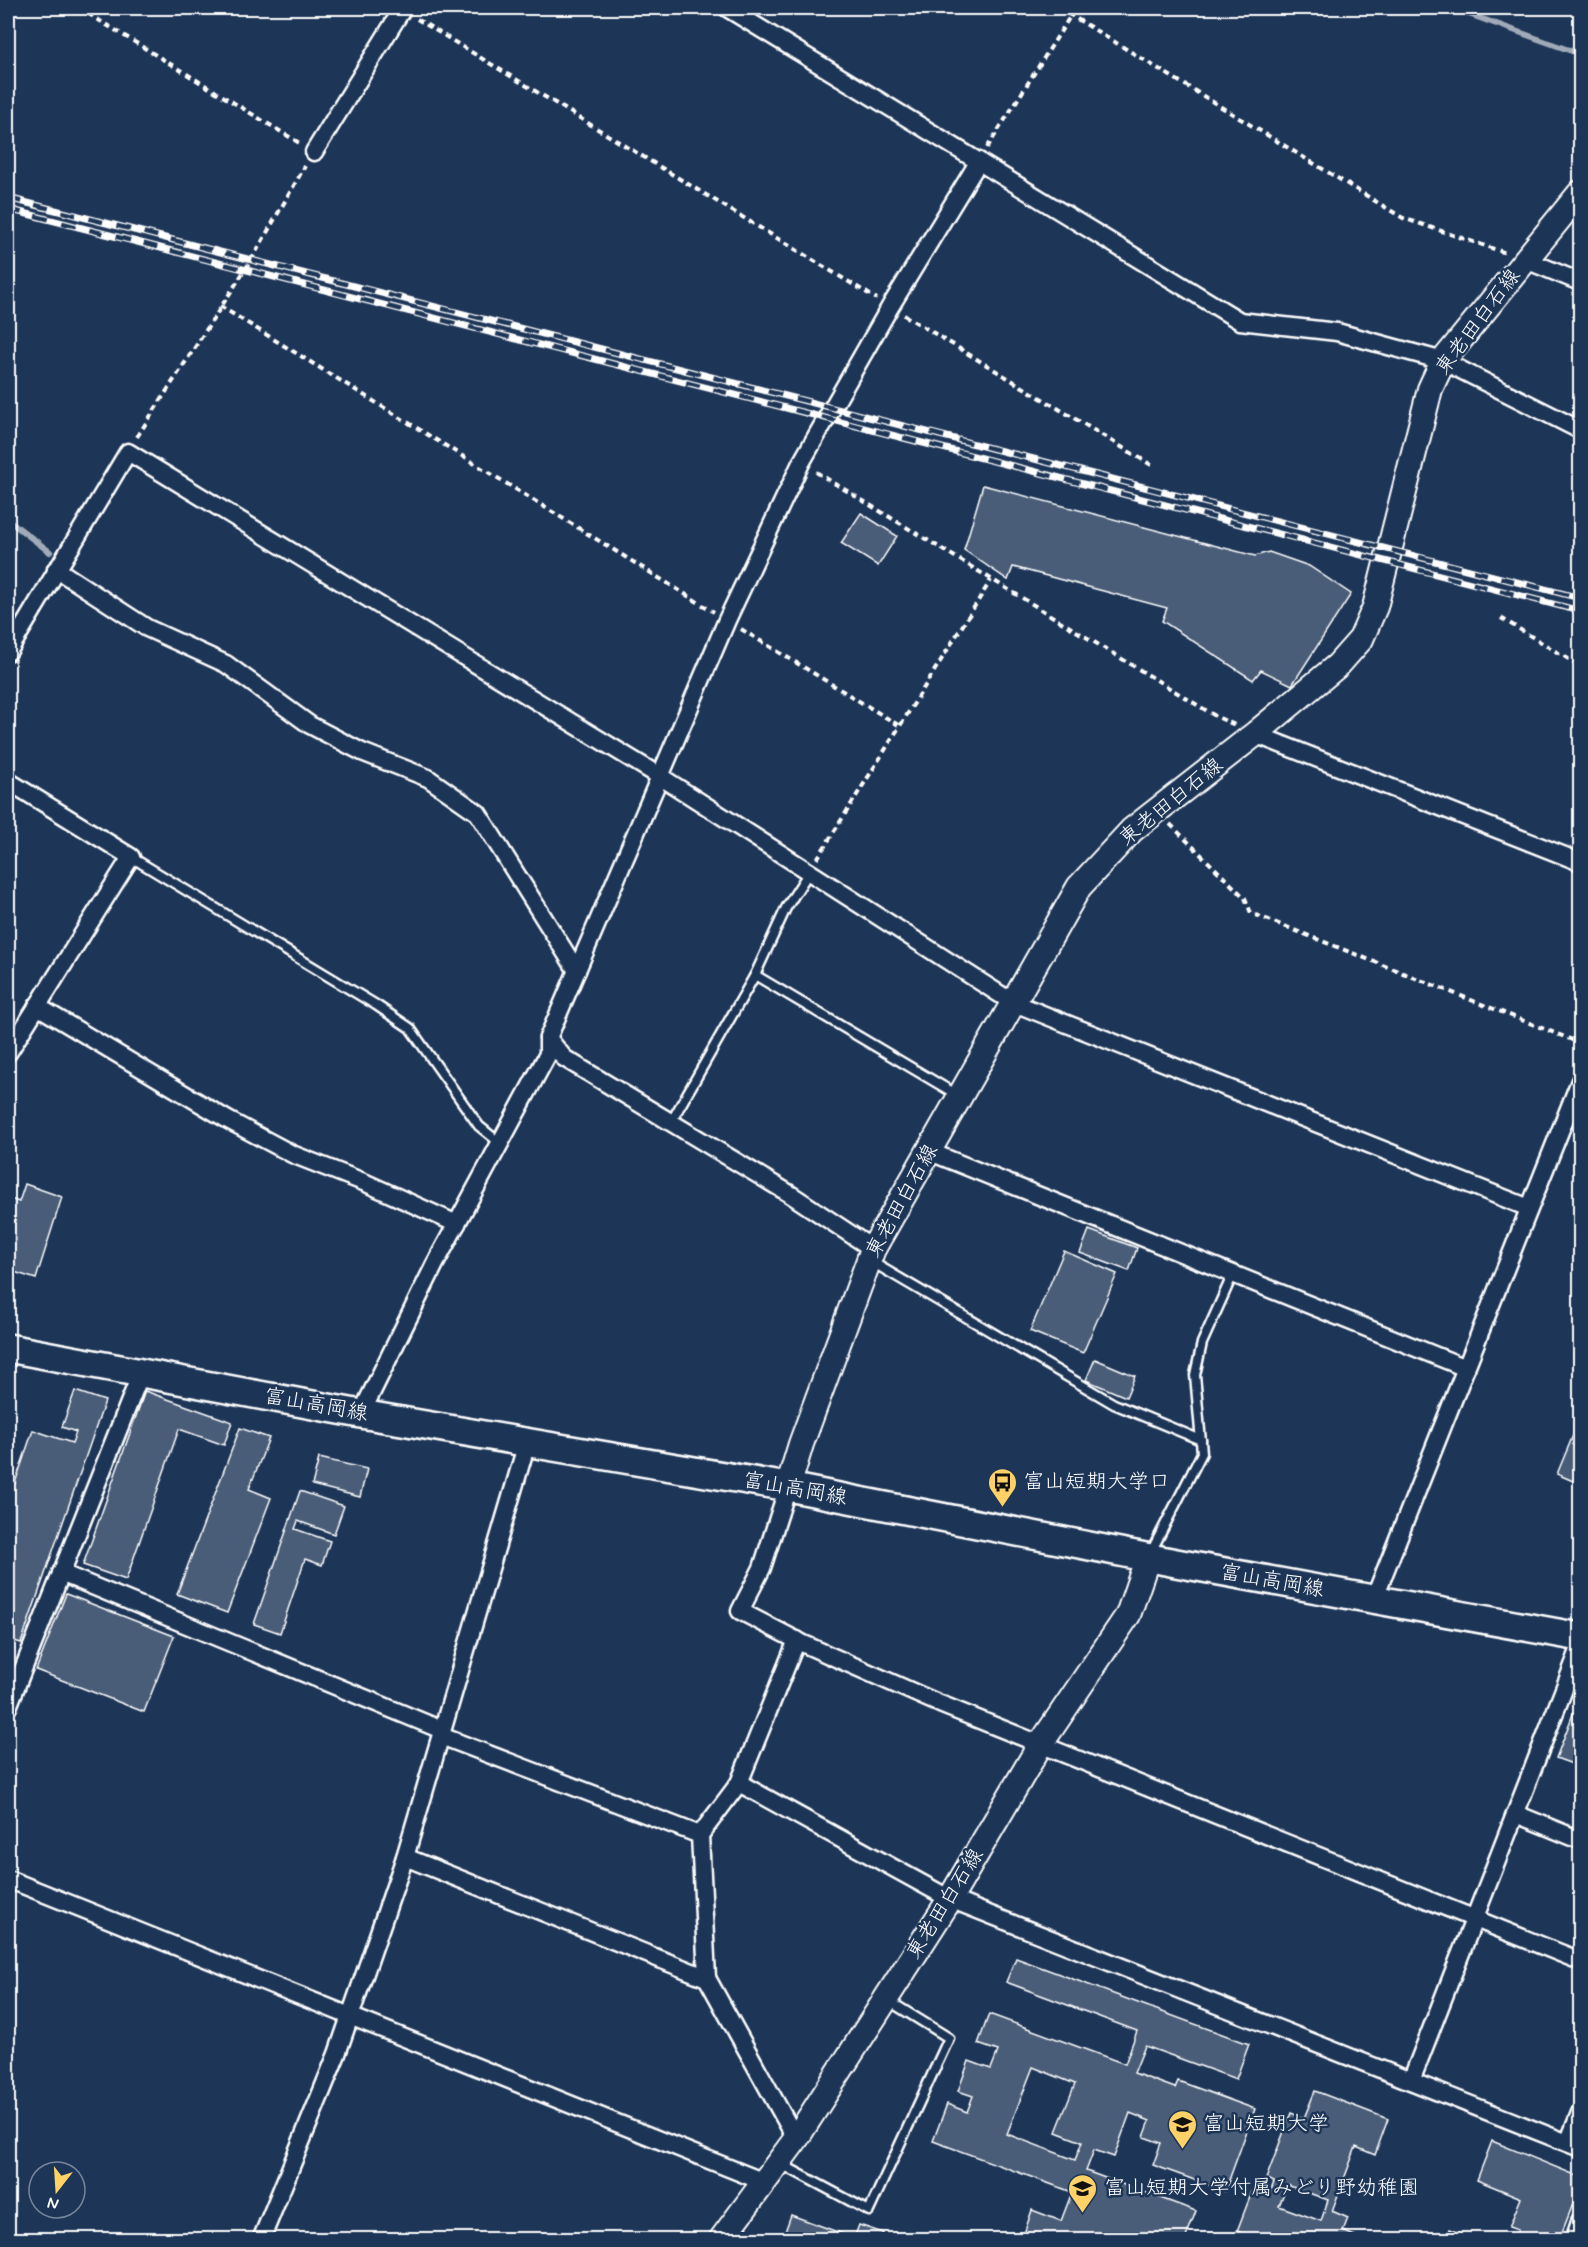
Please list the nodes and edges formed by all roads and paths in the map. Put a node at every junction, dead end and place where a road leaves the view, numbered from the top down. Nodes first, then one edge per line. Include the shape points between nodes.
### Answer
1 (79, 8) edge
2 (402, 8) edge
3 (727, 8) edge
4 (1059, 8) edge
5 (1071, 15) junction
6 (314, 152) junction
7 (979, 161) junction
8 (1581, 193) edge
9 (1526, 260) junction
10 (1581, 282) edge
11 (220, 306) junction
12 (890, 307) junction
13 (1443, 361) junction
14 (1581, 430) edge
15 (128, 452) junction
16 (801, 463) junction
17 (1153, 466) dead end
18 (57, 569) junction
19 (992, 580) junction
20 (1501, 618) dead end
21 (727, 620) junction
22 (8, 652) edge
23 (1581, 666) edge
24 (900, 726) junction
25 (1255, 734) junction
26 (661, 777) junction
27 (8, 782) edge
28 (1157, 811) junction
29 (131, 857) junction
30 (1581, 862) edge
31 (809, 872) junction
32 (577, 971) junction
33 (754, 975) junction
34 (1012, 1002) junction
35 (37, 1006) junction
36 (548, 1038) junction
37 (1581, 1043) edge
38 (8, 1053) edge
39 (1581, 1082) edge
40 (959, 1096) junction
41 (671, 1122) junction
42 (500, 1143) junction
43 (928, 1151) junction
44 (1529, 1208) junction
45 (457, 1224) junction
46 (871, 1255) junction
47 (1233, 1274) junction
48 (8, 1348) edge
49 (1466, 1368) junction
50 (141, 1372) junction
51 (361, 1414) junction
52 (1201, 1440) junction
53 (527, 1443) junction
54 (788, 1487) junction
55 (1148, 1557) junction
56 (61, 1573) junction
57 (1374, 1599) junction
58 (1581, 1637) edge
59 (797, 1640) junction
60 (1581, 1648) edge
61 (8, 1707) edge
62 (442, 1733) junction
63 (1040, 1745) junction
64 (739, 1783) junction
65 (1516, 1814) junction
66 (699, 1835) junction
67 (1581, 1840) edge
68 (405, 1857) junction
69 (8, 1880) edge
70 (950, 1899) junction
71 (1475, 1918) junction
72 (1581, 1961) edge
73 (707, 1978) junction
74 (886, 1999) junction
75 (350, 2016) junction
76 (1411, 2081) junction
77 (1581, 2113) edge
78 (796, 2139) junction
79 (1574, 2146) edge
80 (771, 2172) junction
81 (1581, 2222) edge
82 (261, 2240) edge
83 (721, 2240) edge
84 (1574, 2240) edge

1 - 6 path
2 - 6 street
2 - 12 path
3 - 7 street
4 - 5 path
5 - 7 path
5 - 9 path via 1403,218
6 - 11 path
7 - 12 street
7 - 13 street via 1240,321 1337,332
8 - 9 main road, 東老田白石線
9 - 10 street
9 - 13 main road, 東老田白石線
11 - 15 path
11 - 21 path
12 - 16 street
12 - 17 path
13 - 14 street
13 - 25 main road, 東老田白石線 via 1430,389 1375,607 1361,639 1338,665
15 - 18 street
15 - 26 street
16 - 19 path
16 - 21 street
18 - 22 street
18 - 32 street via 147,628 226,664 310,725 362,752 428,778 478,813
19 - 24 path
19 - 25 path via 1217,717
20 - 23 path
21 - 24 path
21 - 26 street
24 - 31 path
25 - 28 main road, 東老田白石線
25 - 30 street
26 - 31 street
26 - 32 street
27 - 29 street
28 - 34 main road, 東老田白石線 via 1131,830 1079,887
28 - 37 path via 1245,898 1251,914
29 - 35 street
29 - 42 lane via 410,1028 479,1126
31 - 33 lane via 786,908
31 - 34 street
32 - 36 street
33 - 40 lane
33 - 41 lane
34 - 40 main road, 東老田白石線
34 - 44 street
35 - 38 street
35 - 45 street via 283,1149
36 - 41 street via 564,1058
36 - 42 street via 548,1054
39 - 44 street
40 - 43 main road, 東老田白石線
41 - 46 street via 790,1194
42 - 45 street
43 - 46 main road, 東老田白石線
43 - 47 street
44 - 49 street
45 - 51 street
46 - 52 lane via 1114,1404
46 - 54 main road, 東老田白石線
47 - 49 street
47 - 52 lane via 1202,1343 1195,1375
48 - 50 main road, 富山高岡線
49 - 57 street
50 - 51 main road, 富山高岡線
50 - 56 street
51 - 53 main road, 富山高岡線
52 - 55 lane via 1202,1453
53 - 54 main road, 富山高岡線
53 - 62 street
54 - 55 main road, 富山高岡線
54 - 59 street via 762,1568 740,1611
55 - 57 main road, 富山高岡線
55 - 63 main road, 東老田白石線 via 1128,1614
56 - 61 street
56 - 62 street
57 - 58 main road, 富山高岡線
59 - 63 street
59 - 64 street
60 - 65 street
62 - 66 street
62 - 68 street
63 - 70 main road, 東老田白石線
63 - 71 street
64 - 66 street
64 - 70 street
65 - 67 street
65 - 71 street
66 - 73 street
68 - 73 street
68 - 75 street
69 - 75 street
70 - 74 main road, 東老田白石線
70 - 76 street
71 - 72 street
71 - 76 street
73 - 78 street
74 - 78 main road, 東老田白石線
74 - 80 lane via 949,2038 869,2211
75 - 80 street
75 - 82 street
76 - 79 street
77 - 79 street
78 - 80 main road, 東老田白石線
80 - 83 main road, 東老田白石線
81 - 84 street

